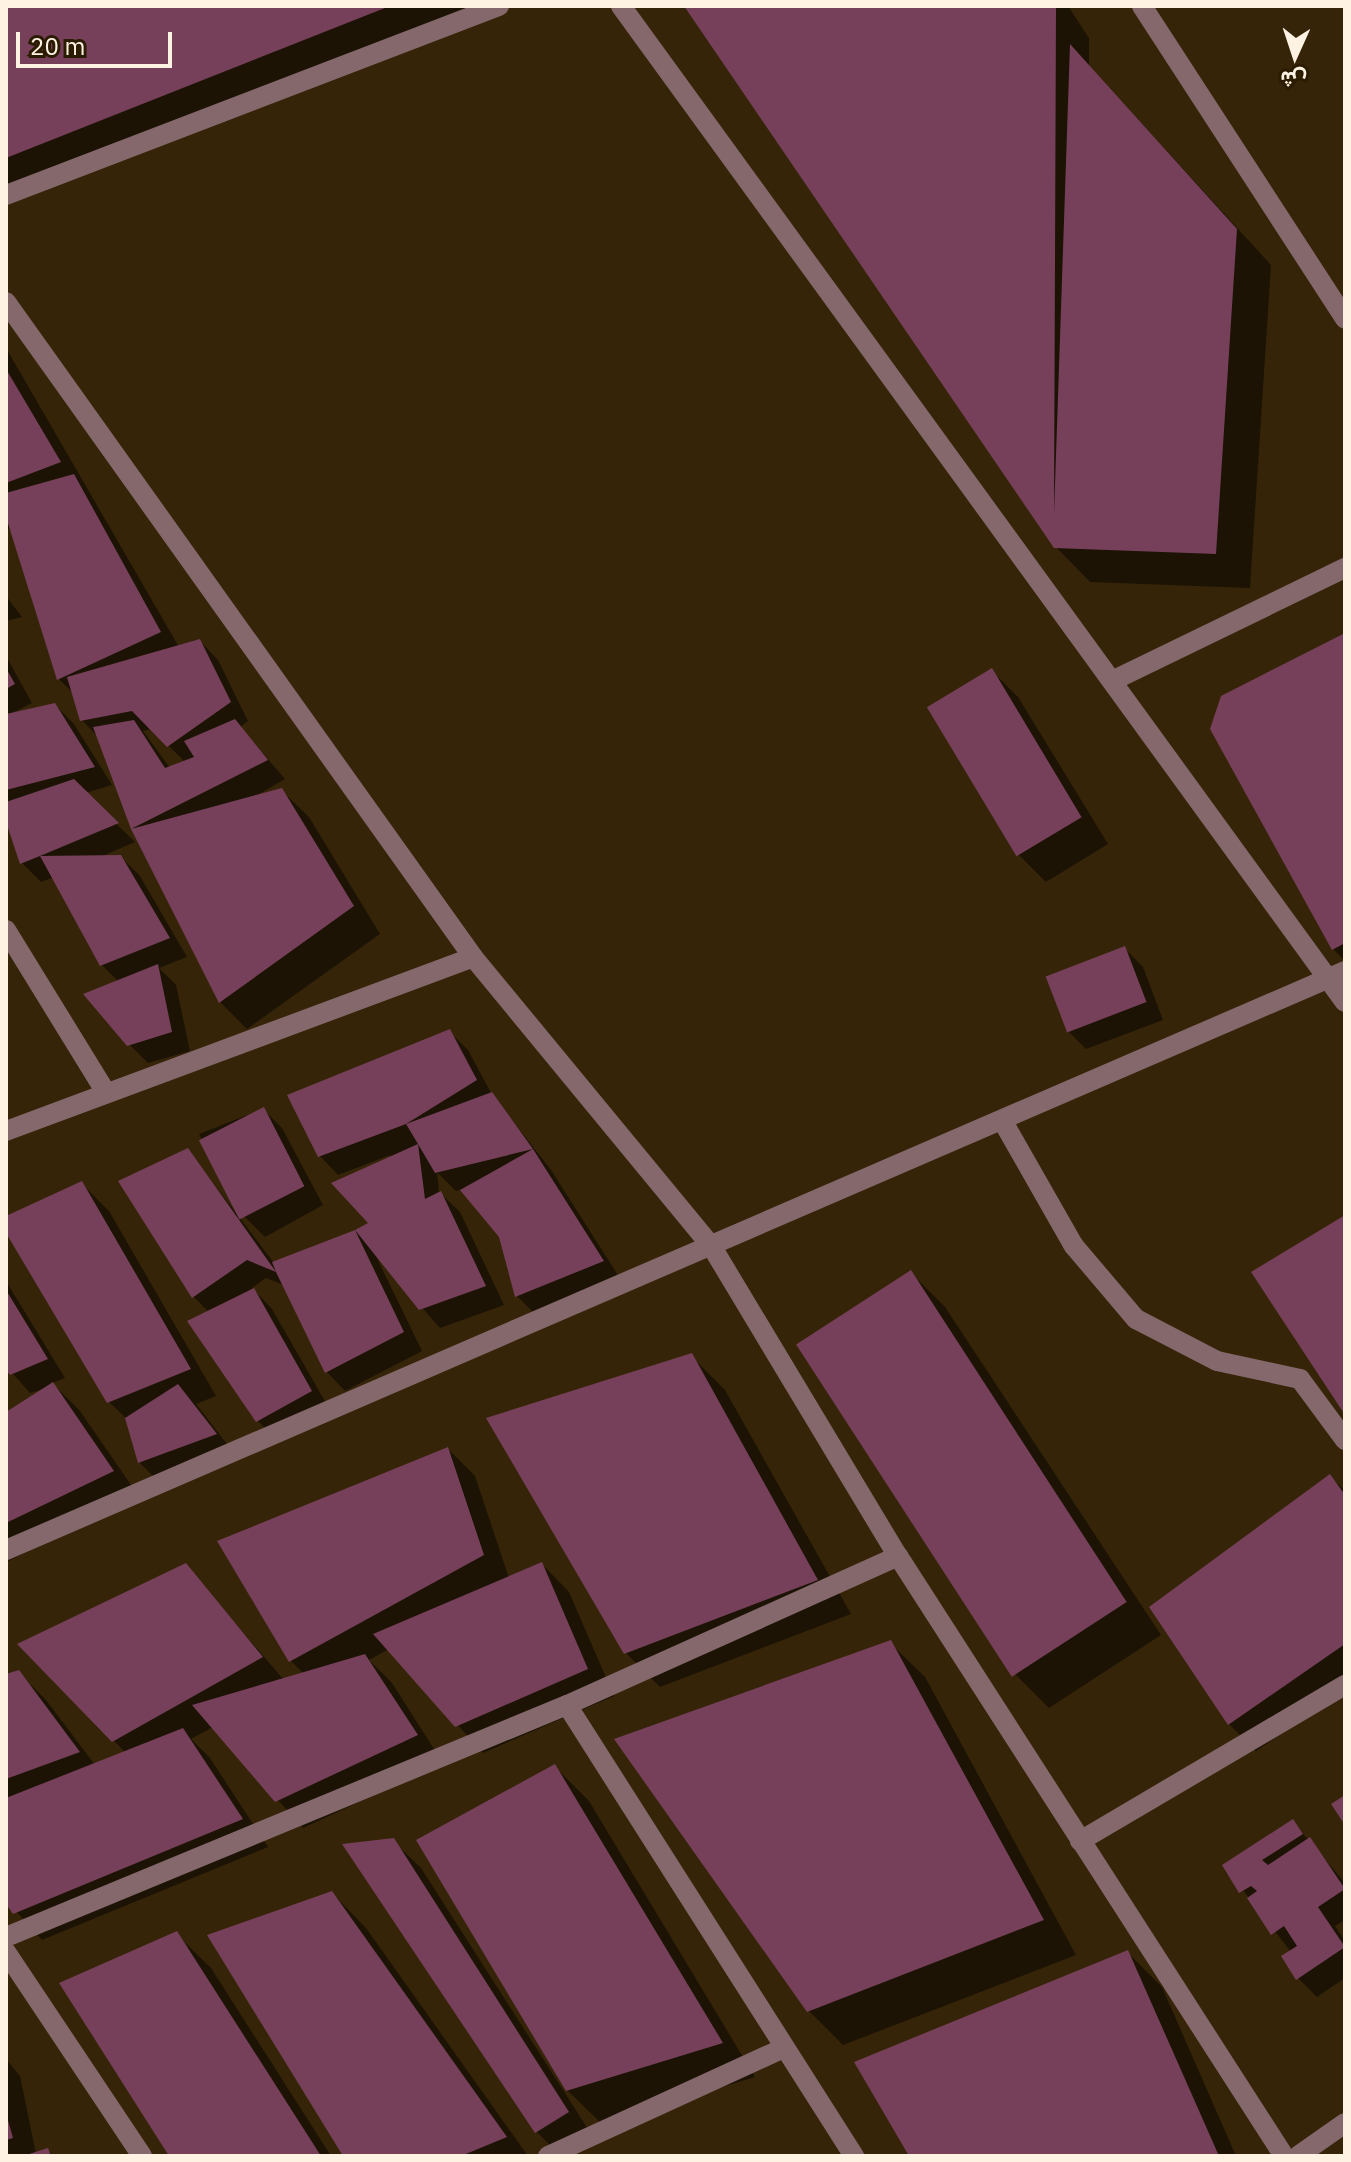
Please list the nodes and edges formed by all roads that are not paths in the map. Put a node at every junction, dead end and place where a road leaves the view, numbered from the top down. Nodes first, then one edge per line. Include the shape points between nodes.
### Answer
1 (499, 6) edge
2 (621, 6) edge
3 (1142, 6) edge
4 (6, 195) edge
5 (6, 302) edge
6 (1345, 319) edge
7 (1345, 568) edge
8 (1114, 680) junction
9 (6, 930) edge
10 (473, 957) junction
11 (1337, 974) edge
12 (1345, 1002) edge
13 (105, 1091) junction
14 (1002, 1120) junction
15 (6, 1131) edge
16 (712, 1247) junction
17 (1345, 1440) edge
18 (6, 1550) edge
19 (898, 1556) junction
20 (1345, 1685) edge
21 (567, 1705) junction
22 (1080, 1841) junction
23 (6, 1937) edge
24 (6, 1952) edge
25 (782, 2049) junction
26 (1345, 2123) edge
27 (142, 2156) edge
28 (548, 2156) edge
29 (854, 2156) edge
30 (1284, 2156) edge
31 (1298, 2156) edge

1 - 4 street
2 - 8 street
3 - 6 street
5 - 10 street
7 - 8 street
8 - 11 street
9 - 13 street
10 - 13 street
10 - 16 street
11 - 12 street
11 - 14 street
13 - 15 street
14 - 16 street
14 - 17 street via 1074,1246 1136,1319 1217,1361 1300,1379
16 - 18 street
16 - 19 street
19 - 21 street
19 - 22 street
20 - 22 street
21 - 23 street
21 - 25 street
22 - 30 street
24 - 27 street
25 - 28 street
25 - 29 street
26 - 31 street

